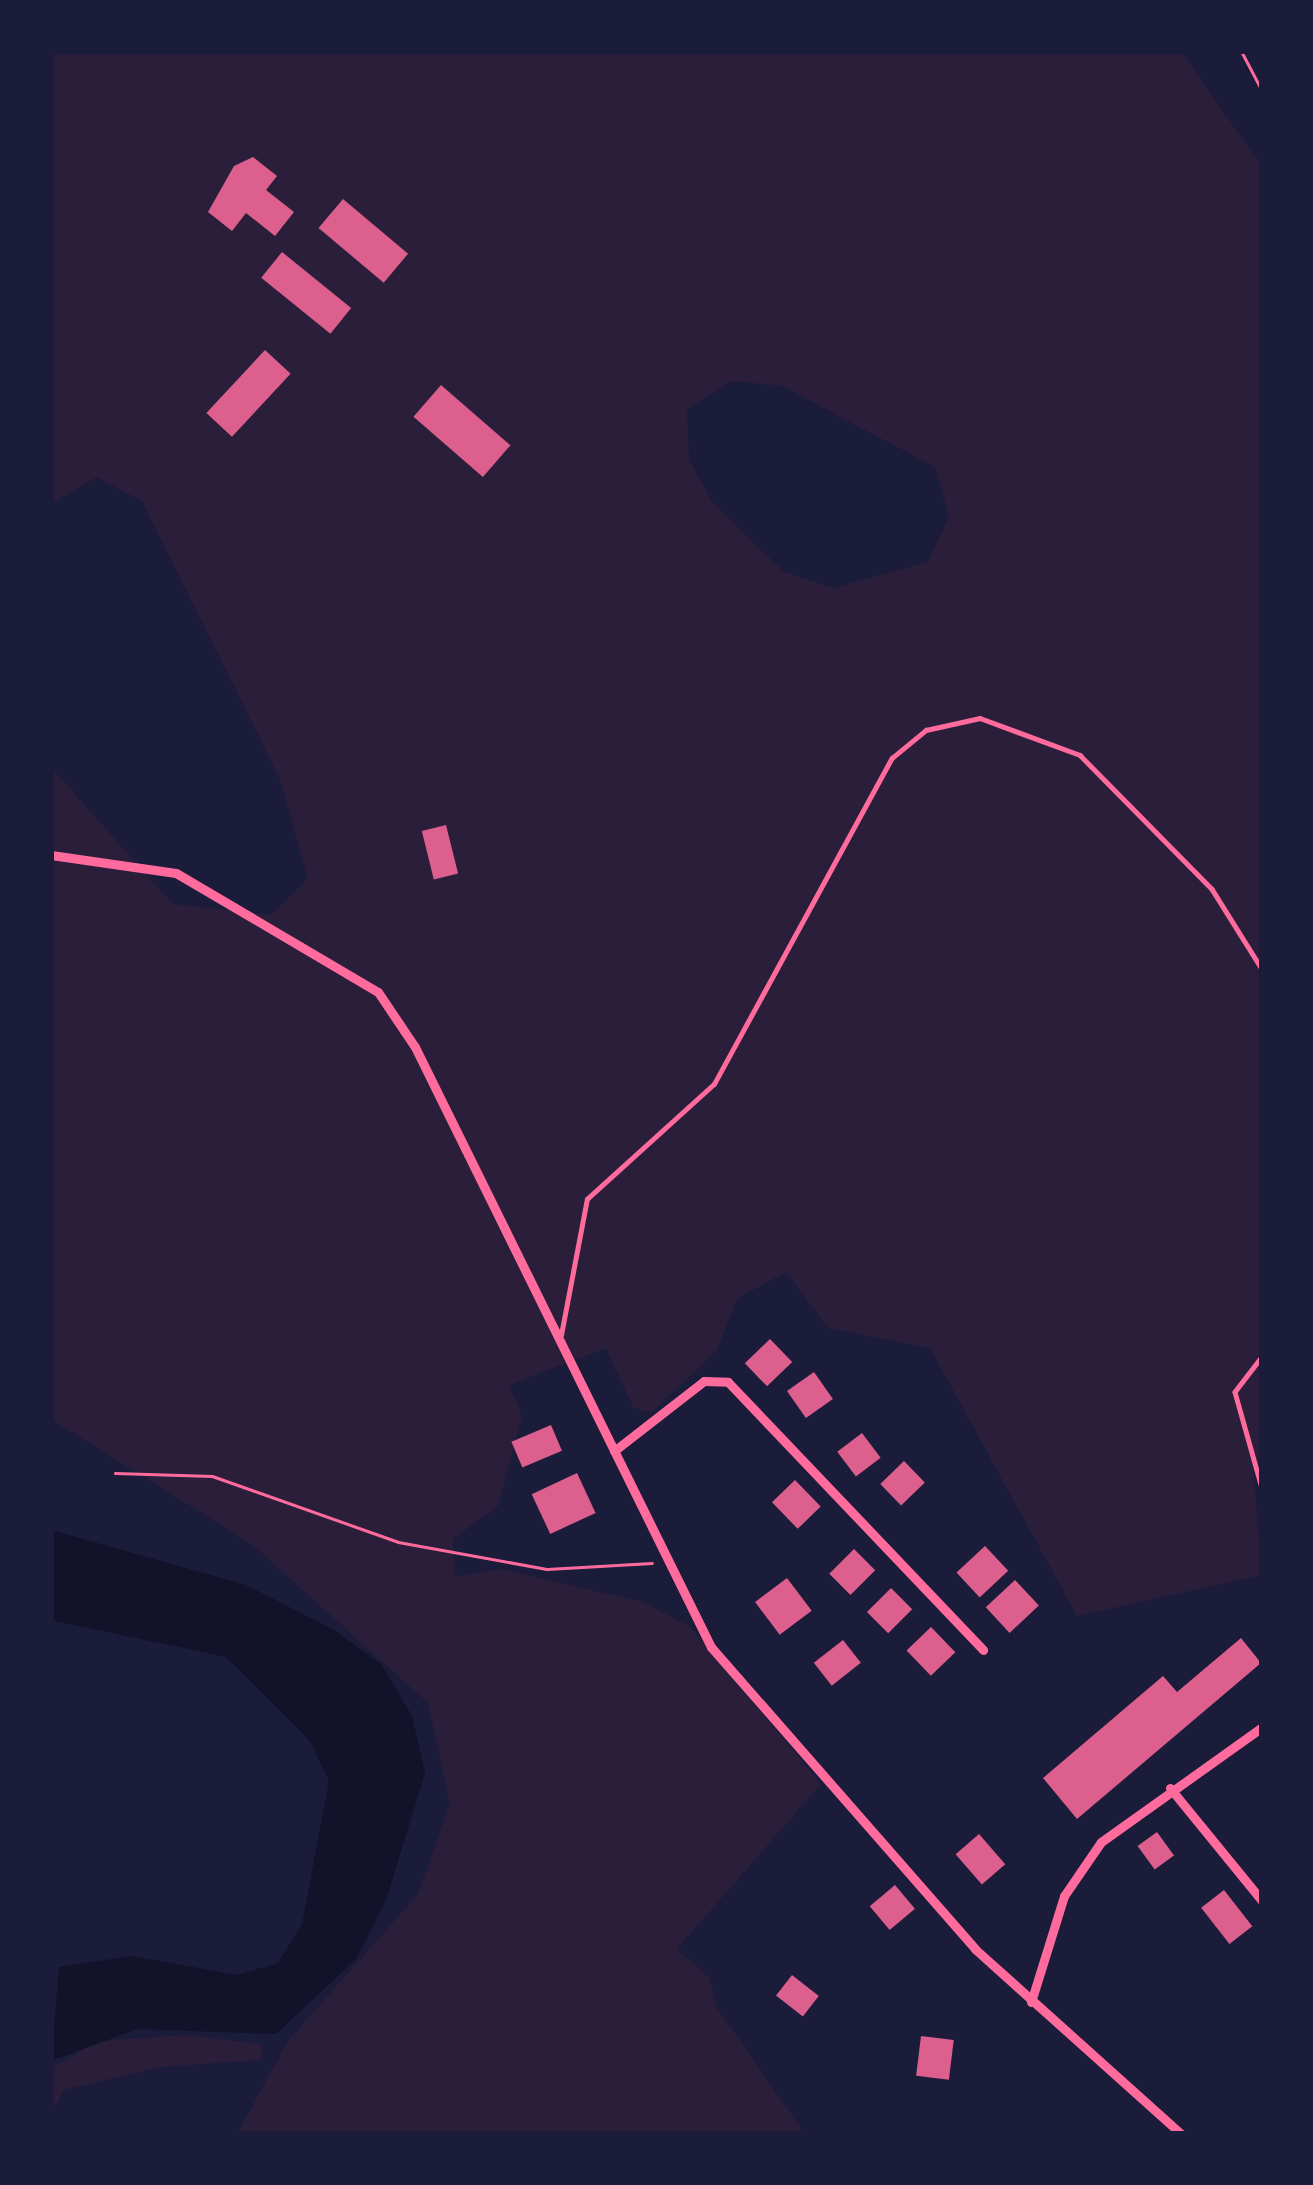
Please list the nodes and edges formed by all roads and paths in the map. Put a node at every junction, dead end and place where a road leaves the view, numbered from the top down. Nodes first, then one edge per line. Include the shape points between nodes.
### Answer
1 (1241, 51) edge
2 (1262, 91) edge
3 (51, 855) edge
4 (1262, 969) edge
5 (560, 1337) junction
6 (1262, 1357) edge
7 (614, 1451) junction
8 (116, 1473) dead end
9 (1262, 1488) edge
10 (666, 1562) junction
11 (982, 1650) dead end
12 (1262, 1727) edge
13 (1170, 1789) junction
14 (1262, 1901) edge
15 (1031, 2002) junction
16 (1181, 2134) edge

1 - 2 path
3 - 5 street via 176,873 378,992
4 - 5 lane via 1212,889 1080,754 980,718 926,730 892,758 714,1084 587,1199
5 - 7 street
6 - 9 lane via 1235,1392
7 - 10 street
7 - 11 street via 704,1381 728,1382
8 - 10 path via 212,1476 398,1542 547,1569
10 - 15 street via 728,1672
12 - 13 street
13 - 14 street
13 - 15 street via 1101,1842 1064,1896
15 - 16 street

